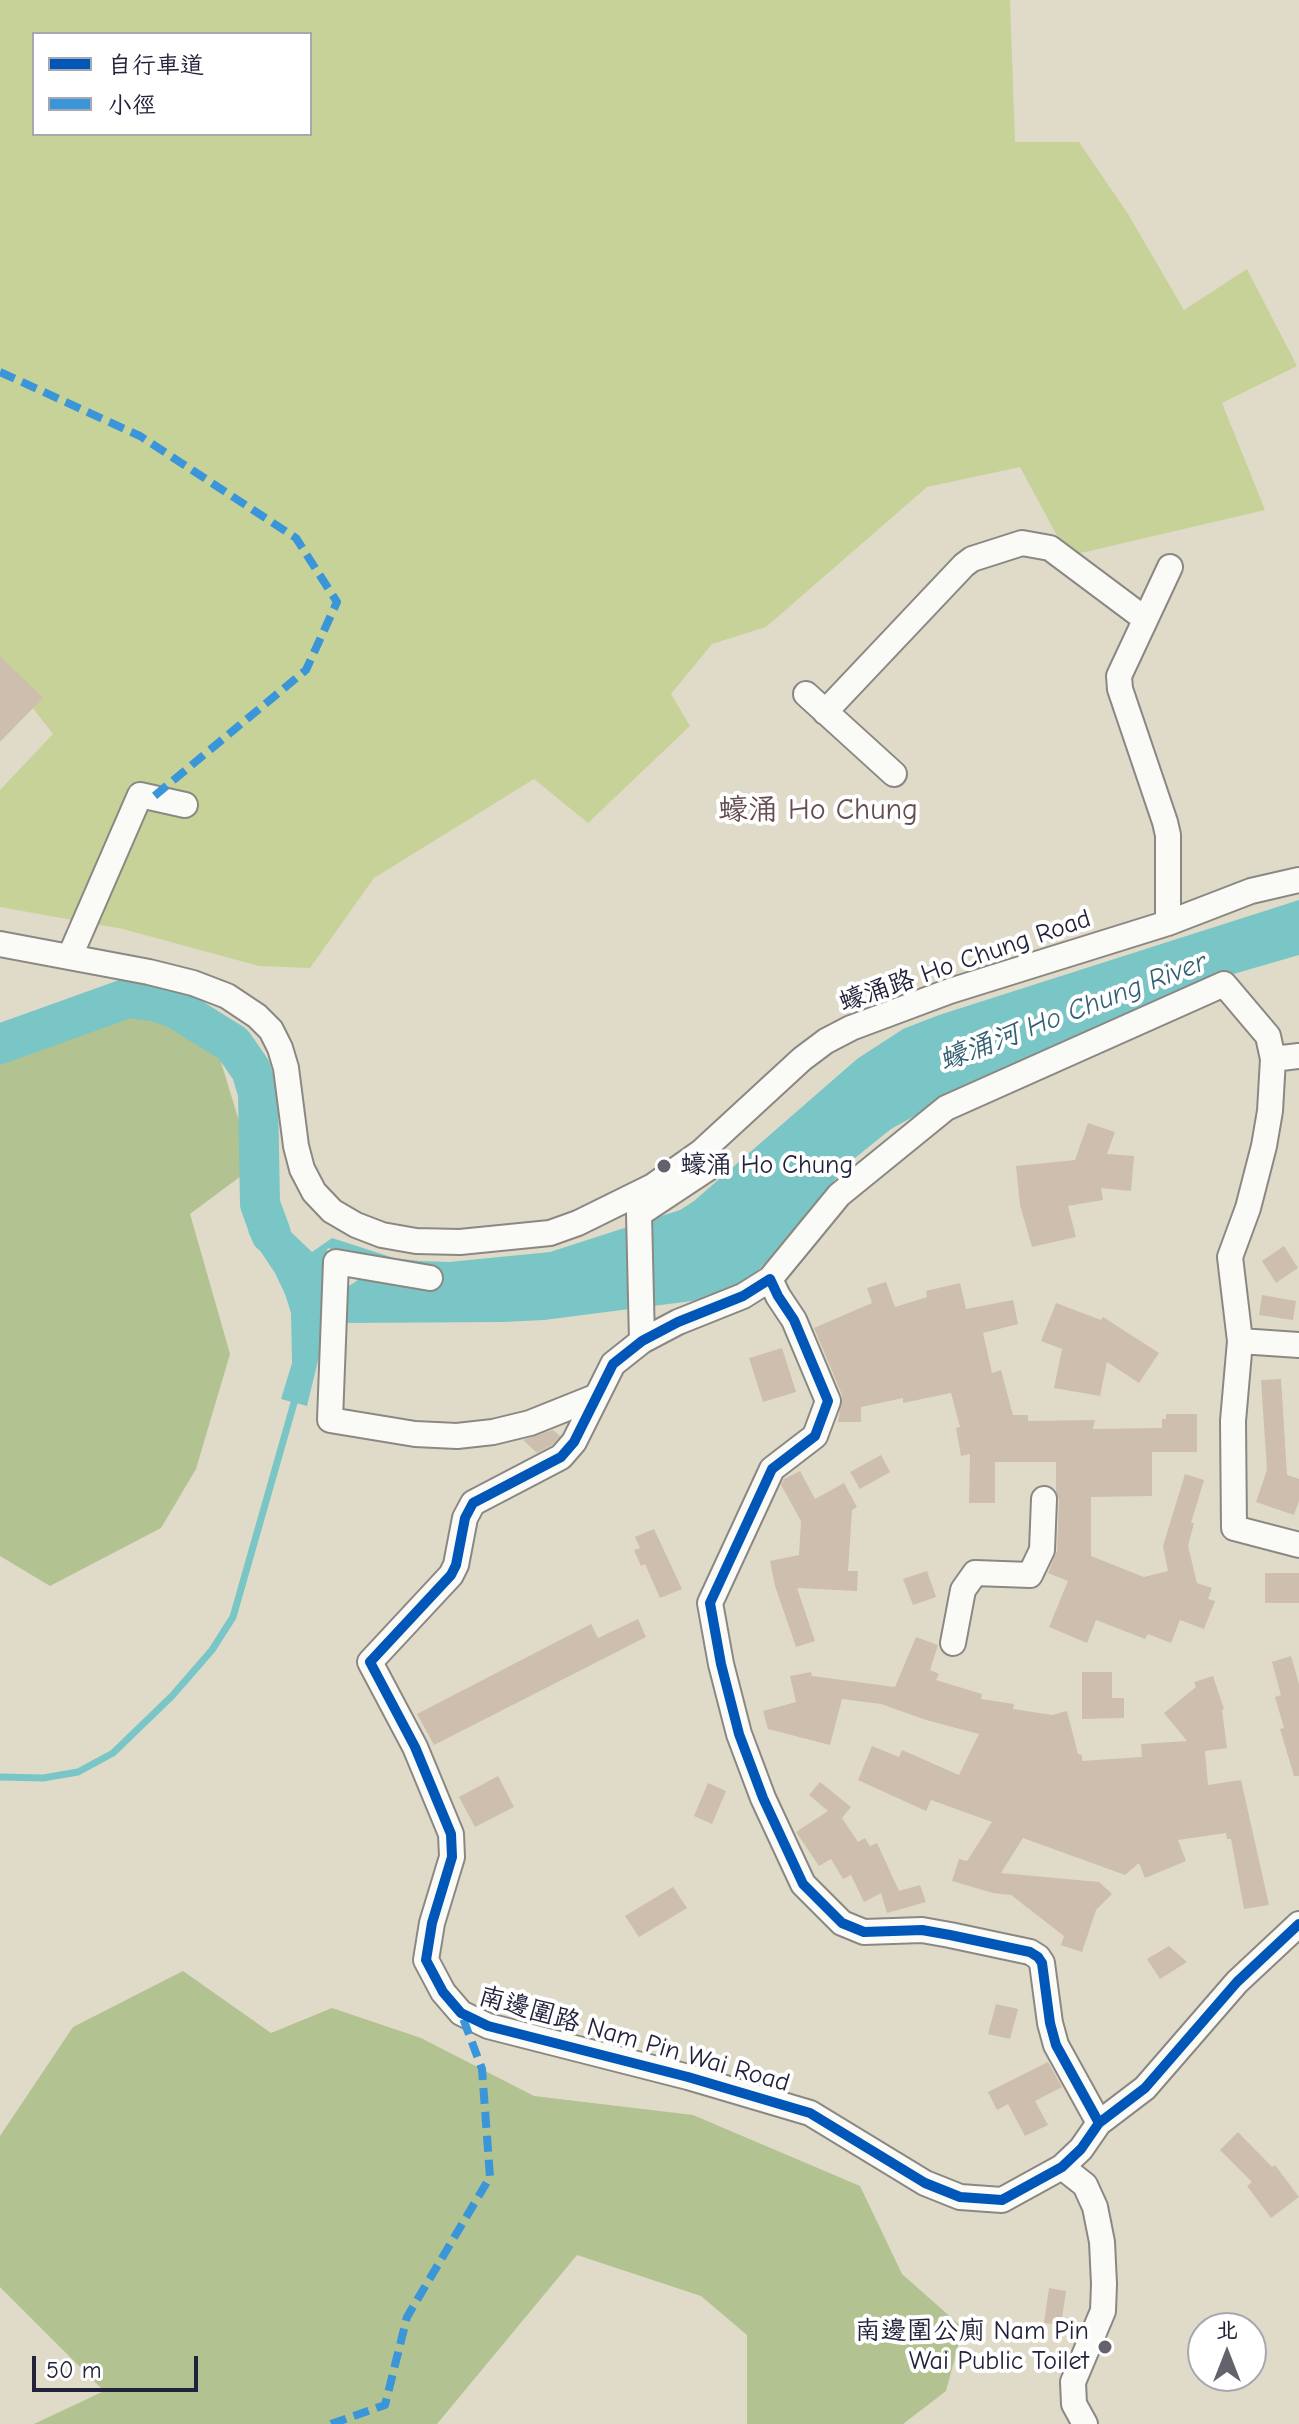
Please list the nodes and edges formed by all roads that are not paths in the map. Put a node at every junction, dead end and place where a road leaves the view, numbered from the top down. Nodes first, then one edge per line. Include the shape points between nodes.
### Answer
1 (1170, 567) dead end
2 (1145, 619) junction
3 (806, 694) dead end
4 (825, 712) junction
5 (894, 774) dead end
6 (185, 805) dead end
7 (1299, 880) edge
8 (1168, 923) junction
9 (0, 944) edge
10 (70, 956) junction
11 (1299, 1056) edge
12 (1273, 1059) junction
13 (701, 1152) junction
14 (430, 1278) dead end
15 (770, 1279) junction
16 (642, 1331) junction
17 (1240, 1341) junction
18 (1299, 1345) edge
19 (595, 1397) junction
20 (1044, 1499) dead end
21 (1299, 1545) edge
22 (953, 1643) dead end
23 (1299, 1924) edge
24 (1099, 2123) junction
25 (1062, 2167) junction
26 (1085, 2424) edge

1 - 2 street
2 - 4 street via 1050,548 1022,543 964,565
2 - 8 street via 1119,676 1168,835
3 - 4 street
4 - 5 street
6 - 10 street via 140,795
7 - 8 street, 蠔涌路 Ho Chung Road via 1251,891
8 - 13 street, 蠔涌路 Ho Chung Road via 851,1028 802,1059
9 - 10 street, 蠔涌路 Ho Chung Road
10 - 13 street, 蠔涌路 Ho Chung Road via 193,983 227,996 257,1016 280,1048 296,1146 314,1192 332,1211 382,1235 460,1242 550,1233 633,1197
11 - 12 street
12 - 15 street via 1268,1036 1224,984 946,1108 839,1195
12 - 17 street via 1264,1146 1230,1257
13 - 16 street via 713,1165 639,1214
14 - 19 street via 336,1262 330,1420 457,1436 530,1423
15 - 16 street via 743,1296
15 - 24 street via 794,1320 828,1401 815,1436 772,1469 710,1603 739,1734 763,1798 803,1884 842,1923 864,1932 941,1933 1038,1957 1056,2045
16 - 19 street via 613,1364
17 - 18 street
17 - 21 street via 1233,1421 1234,1528
19 - 25 street, 南邊圍路 Nam Pin Wai Road via 561,1457 473,1503 451,1575 370,1662 415,1747 451,1834 452,1857 426,1960 443,1992 461,2013 488,2026 810,2113 925,2183 960,2197 1002,2200
20 - 22 street via 1042,1550 1030,1575 975,1573 963,1590
23 - 24 street, 南邊圍路 Nam Pin Wai Road via 1237,1982 1145,2088
24 - 25 street, 南邊圍路 Nam Pin Wai Road
25 - 26 street via 1085,2185 1102,2242 1103,2311 1072,2390

